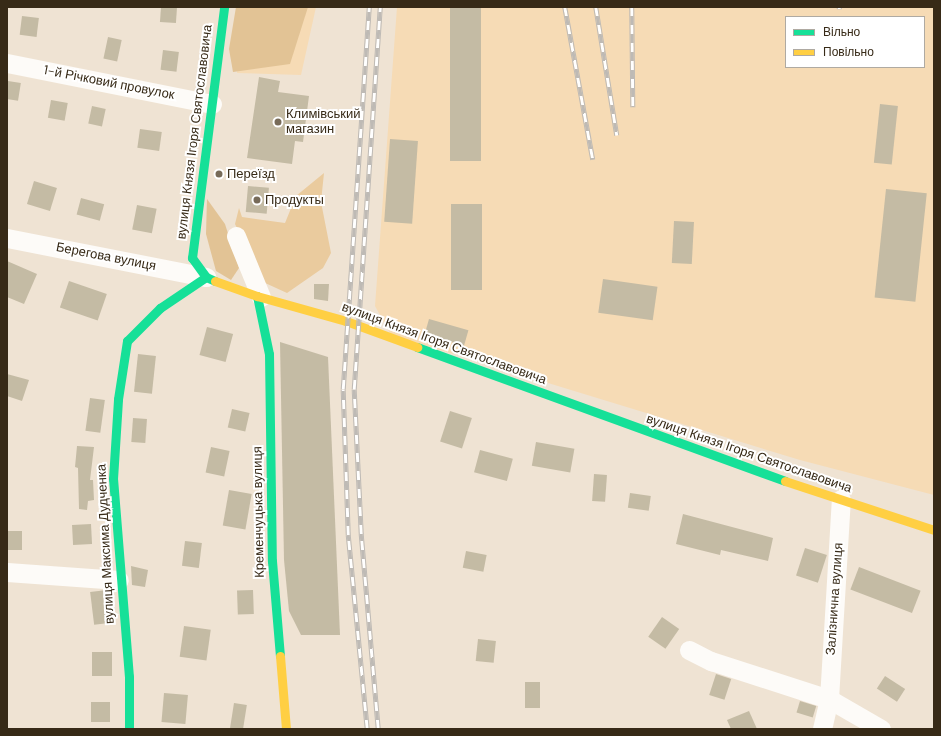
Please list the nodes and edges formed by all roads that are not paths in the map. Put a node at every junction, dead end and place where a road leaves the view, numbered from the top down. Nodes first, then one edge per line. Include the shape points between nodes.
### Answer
1 (224, 7) edge
2 (7, 63) edge
3 (212, 104) junction
4 (236, 236) dead end
5 (7, 238) edge
6 (206, 276) junction
7 (259, 297) junction
8 (841, 500) junction
9 (934, 530) edge
10 (7, 572) edge
11 (119, 580) junction
12 (689, 650) dead end
13 (829, 699) junction
14 (129, 729) edge
15 (286, 729) edge
16 (822, 729) edge
17 (881, 729) edge

1 - 3 street, вулиця Князя Ігоря Святославовича
2 - 3 street, 1-й Річковий провулок
3 - 6 street, вулиця Князя Ігоря Святославовича via 192,258
4 - 7 street
5 - 6 street, Берегова вулиця
6 - 7 street, вулиця Князя Ігоря Святославовича
6 - 11 street, вулиця Максима Дудченка via 160,308 127,341 118,399 113,479
7 - 8 street, вулиця Князя Ігоря Святославовича via 346,321 731,463
7 - 15 street, Кременчуцька вулиця via 269,354 272,561
8 - 9 street, вулиця Князя Ігоря Святославовича
8 - 13 street, Залізнична вулиця
10 - 11 street
11 - 14 street, вулиця Максима Дудченка via 129,677
12 - 13 street via 712,661
13 - 16 street, Залізнична вулиця
13 - 17 street

